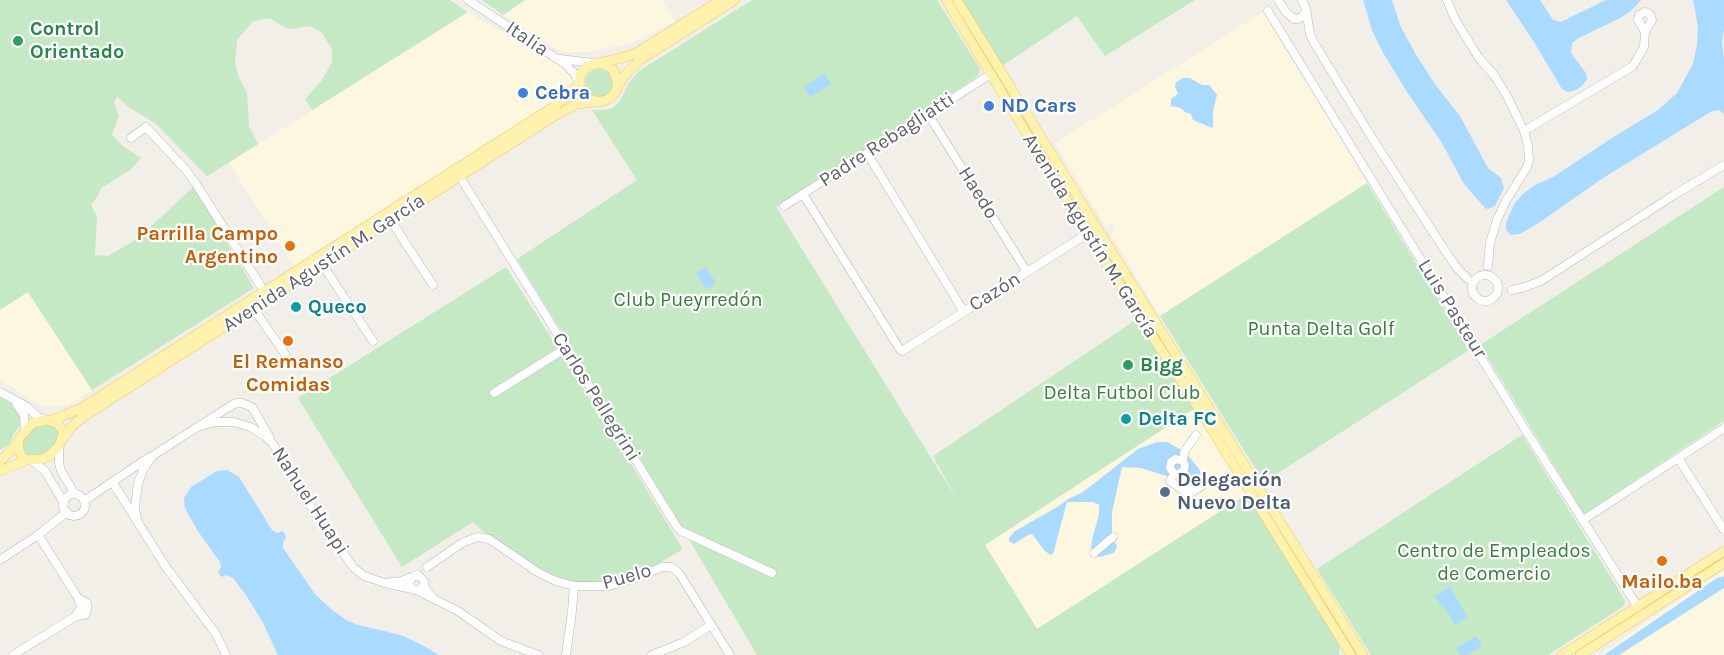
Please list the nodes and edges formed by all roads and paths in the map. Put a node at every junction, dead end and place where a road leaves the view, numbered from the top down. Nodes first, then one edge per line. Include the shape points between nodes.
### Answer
1 (468, 0) edge
2 (720, 0) edge
3 (735, 0) edge
4 (946, 0) edge
5 (957, 0) edge
6 (1278, 0) edge
7 (1302, 0) edge
8 (1447, 0) edge
9 (1306, 9) junction
10 (1268, 11) dead end
11 (1293, 19) junction
12 (1645, 32) dead end
13 (1310, 34) junction
14 (556, 58) junction
15 (596, 63) junction
16 (991, 74) junction
17 (579, 83) junction
18 (618, 86) junction
19 (597, 102) junction
20 (928, 114) junction
21 (1524, 131) junction
22 (131, 138) dead end
23 (867, 153) junction
24 (1724, 165) edge
25 (460, 177) junction
26 (803, 194) junction
27 (784, 206) dead end
28 (391, 221) junction
29 (1087, 234) junction
30 (322, 264) junction
31 (1488, 267) junction
32 (1027, 272) junction
33 (1475, 278) junction
34 (1495, 279) junction
35 (433, 285) dead end
36 (1512, 290) junction
37 (264, 291) junction
38 (1497, 294) junction
39 (253, 308) junction
40 (964, 312) junction
41 (373, 341) dead end
42 (566, 348) junction
43 (285, 354) dead end
44 (0, 392) edge
45 (494, 393) dead end
46 (14, 401) junction
47 (50, 420) junction
48 (198, 427) junction
49 (1724, 428) edge
50 (25, 430) junction
51 (1196, 435) dead end
52 (18, 442) junction
53 (60, 444) junction
54 (273, 444) junction
55 (152, 456) junction
56 (1678, 458) junction
57 (29, 460) junction
58 (0, 461) edge
59 (1183, 462) junction
60 (0, 471) edge
61 (1178, 473) junction
62 (113, 483) junction
63 (1202, 486) dead end
64 (1188, 493) junction
65 (75, 494) junction
66 (84, 501) junction
67 (64, 503) junction
68 (67, 512) junction
69 (137, 520) junction
70 (1583, 520) junction
71 (1724, 530) edge
72 (38, 535) junction
73 (1113, 537) dead end
74 (1724, 551) edge
75 (1095, 554) dead end
76 (0, 560) edge
77 (1724, 563) edge
78 (427, 567) junction
79 (772, 573) dead end
80 (414, 576) junction
81 (424, 582) junction
82 (385, 583) junction
83 (574, 586) junction
84 (414, 589) junction
85 (434, 599) junction
86 (1638, 607) junction
87 (711, 625) junction
88 (13, 655) edge
89 (226, 655) edge
90 (538, 655) edge
91 (567, 655) edge
92 (653, 655) edge
93 (730, 655) edge
94 (1351, 655) edge
95 (1363, 655) edge
96 (1563, 655) edge
97 (1580, 655) edge

1 - 14 street, Italia
2 - 15 main road via 636,53
3 - 18 main road via 640,60
4 - 16 main road, Avenida Agustín M. García
5 - 95 main road, Avenida Agustín M. García
6 - 11 street
7 - 9 street
8 - 21 street via 1455,20 1501,85
9 - 11 street via 1302,17
9 - 13 street
10 - 70 street, Luis Pasteur
11 - 13 street
12 - 21 street via 1641,54 1628,70
13 - 33 street via 1454,264
14 - 15 street, Italia
14 - 17 street, Italia via 569,67
15 - 17 main road via 583,70
15 - 18 main road via 614,71
16 - 20 street, Padre Rebagliatti
16 - 29 main road, Avenida Agustín M. García
17 - 19 main road via 586,98
17 - 37 main road, Avenida Agustín M. García via 553,107
18 - 19 main road via 609,99
19 - 25 main road, Avenida Agustín M. García via 567,109
20 - 23 street, Padre Rebagliatti
20 - 32 street, Haedo
21 - 31 street via 1529,153 1527,168 1497,220
22 - 37 street via 147,127 186,170
23 - 26 street, Padre Rebagliatti
23 - 40 street
24 - 36 street via 1547,278
25 - 28 main road, Avenida Agustín M. García
25 - 42 street, Carlos Pellegrini
26 - 27 street, Padre Rebagliatti
26 - 40 street, Cazón via 902,351
28 - 30 main road, Avenida Agustín M. García
28 - 35 street
29 - 32 street, Cazón
29 - 94 main road, Avenida Agustín M. García
30 - 39 main road, Avenida Agustín M. García
30 - 41 street
31 - 33 street
31 - 34 street
32 - 40 street, Cazón
33 - 34 street
33 - 38 street via 1475,296 1488,301
34 - 36 street
34 - 38 street
36 - 38 street
37 - 47 main road, Avenida Agustín M. García via 80,409
39 - 43 street
39 - 53 main road, Avenida Agustín M. García via 83,417
42 - 45 street
42 - 79 street, Carlos Pellegrini via 676,527
44 - 46 street
46 - 47 street
46 - 50 street via 24,415
47 - 50 main road via 33,423
47 - 53 main road via 63,431
48 - 54 street, Nahuel Huapi via 215,422 241,424
48 - 54 street via 242,403 252,407
48 - 55 street
49 - 56 street
50 - 52 main road
51 - 59 street
52 - 57 main road via 23,458
52 - 58 main road
53 - 57 main road via 43,459
53 - 65 street via 61,471
54 - 82 street, Nahuel Huapi via 353,567 364,576
55 - 62 street
55 - 69 street via 138,483
56 - 70 street
56 - 71 street
57 - 60 main road
57 - 67 street via 45,471
59 - 61 street via 1184,470
59 - 61 street via 1171,462 1170,468
61 - 64 street via 1188,485
61 - 64 street via 1170,481
62 - 66 street
62 - 69 street
63 - 64 street
65 - 66 street
65 - 67 street
66 - 68 street via 81,513
67 - 68 street
68 - 72 street
69 - 89 street via 216,634
70 - 86 street, Luis Pasteur
72 - 76 street
72 - 88 street via 78,598 87,603 87,610 85,615 76,616
73 - 75 street
74 - 86 main road
77 - 97 main road
78 - 80 street, Puelo
78 - 81 street
78 - 83 street, Puelo via 471,538 483,537 539,573
80 - 81 street via 422,577
80 - 82 street
80 - 84 street via 409,583
81 - 84 street via 421,589
81 - 85 street
82 - 84 street, Nahuel Huapi
83 - 87 street, Puelo via 609,586 671,567 679,573
83 - 91 street
84 - 85 street, Nahuel Huapi
85 - 90 street, Nahuel Huapi via 501,641
86 - 96 main road
87 - 92 street
87 - 93 street, Puelo

